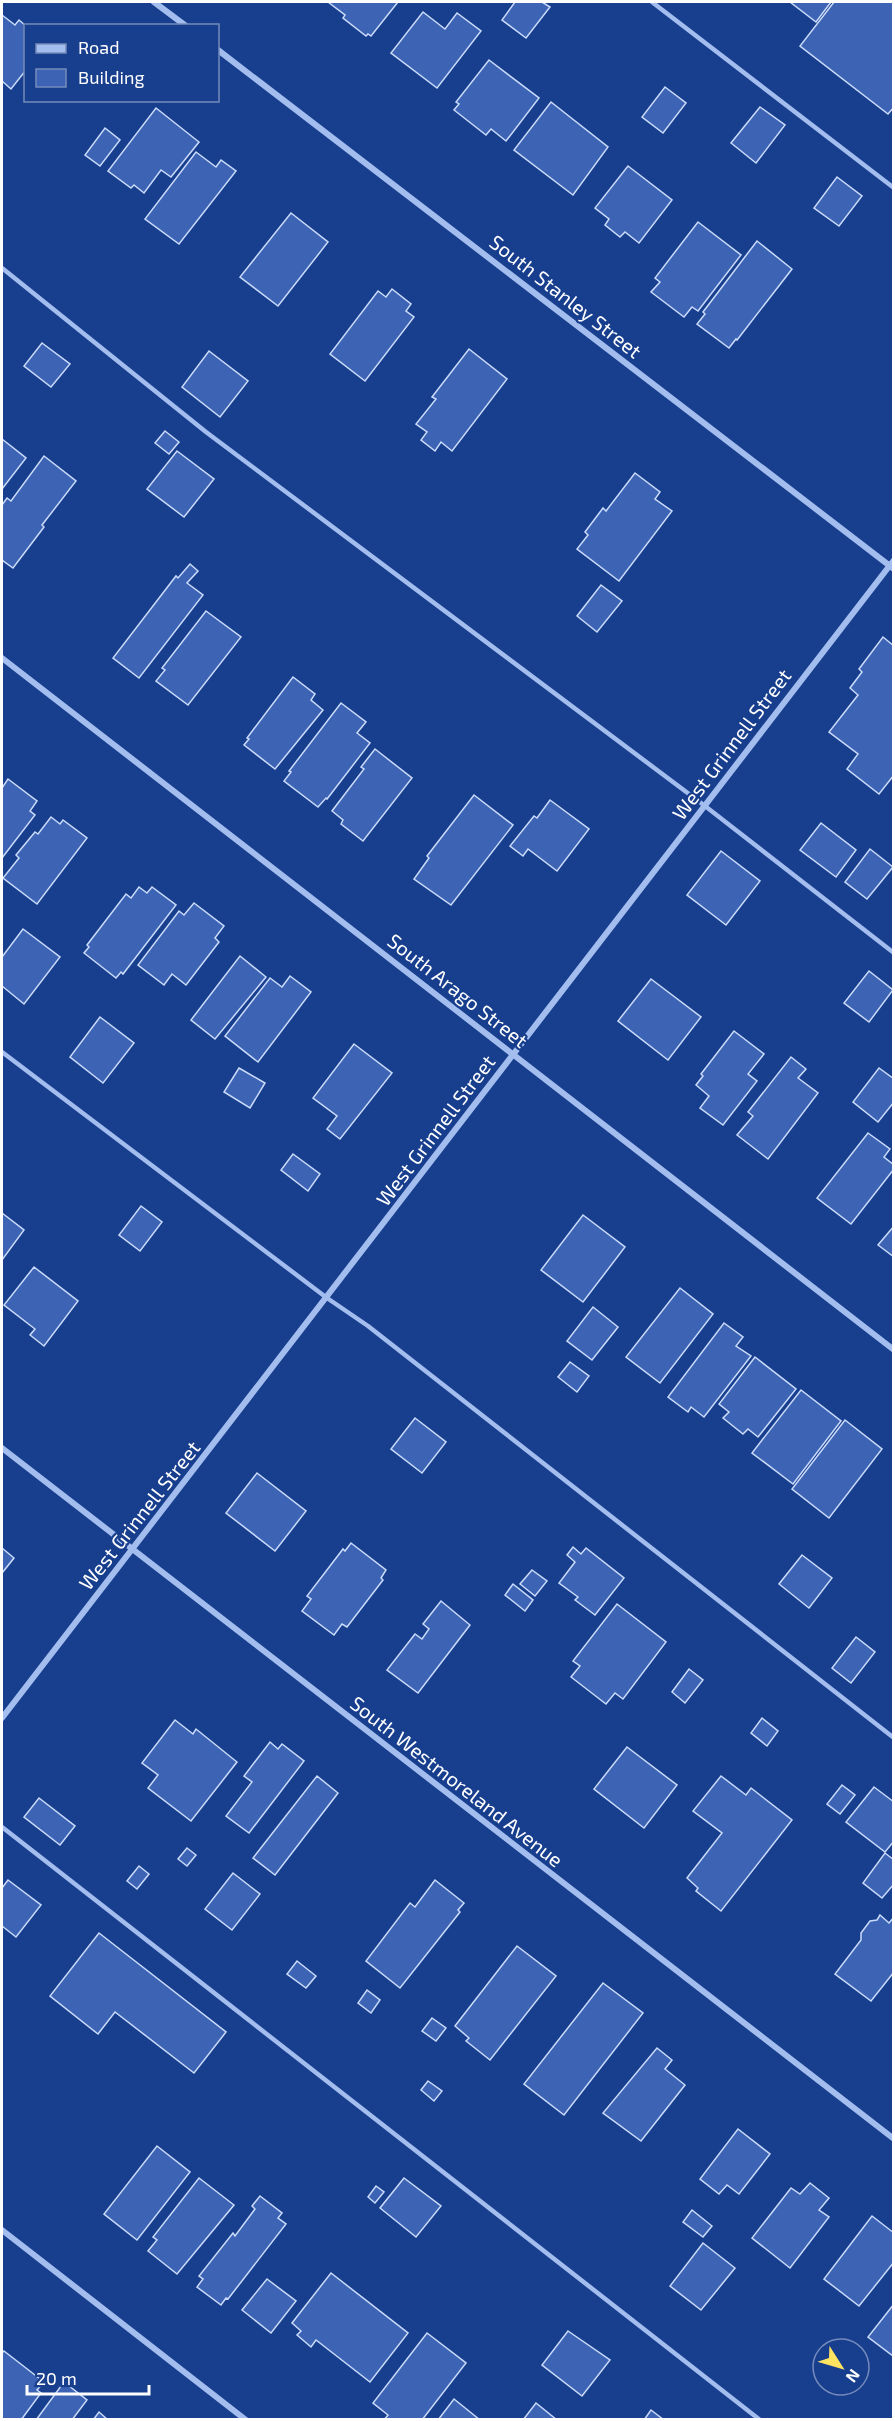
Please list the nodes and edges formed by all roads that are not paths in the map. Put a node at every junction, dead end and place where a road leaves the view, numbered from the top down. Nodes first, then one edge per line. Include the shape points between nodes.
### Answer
1 (154, 2) edge
2 (652, 2) edge
3 (183, 24) edge
4 (219, 51) edge
5 (894, 188) edge
6 (2, 268) edge
7 (892, 565) edge
8 (2, 658) edge
9 (705, 806) junction
10 (894, 953) edge
11 (2, 1052) edge
12 (514, 1054) junction
13 (327, 1298) junction
14 (894, 1350) edge
15 (2, 1448) edge
16 (132, 1550) junction
17 (2, 1718) edge
18 (894, 1738) edge
19 (2, 1827) edge
20 (894, 2139) edge
21 (2, 2230) edge
22 (246, 2420) edge
23 (760, 2420) edge

1 - 3 street
2 - 5 lane
4 - 7 street, South Stanley Street
6 - 9 lane via 206,432
7 - 9 street, West Grinnell Street
8 - 12 street, South Arago Street
9 - 10 lane
9 - 12 street, West Grinnell Street
11 - 13 lane
12 - 13 street, West Grinnell Street
12 - 14 street, South Arago Street
13 - 16 street, West Grinnell Street
13 - 18 lane via 368,1326
15 - 16 street, South Westmoreland Avenue
16 - 17 street, West Grinnell Street
16 - 20 street, South Westmoreland Avenue
19 - 23 lane
21 - 22 street

